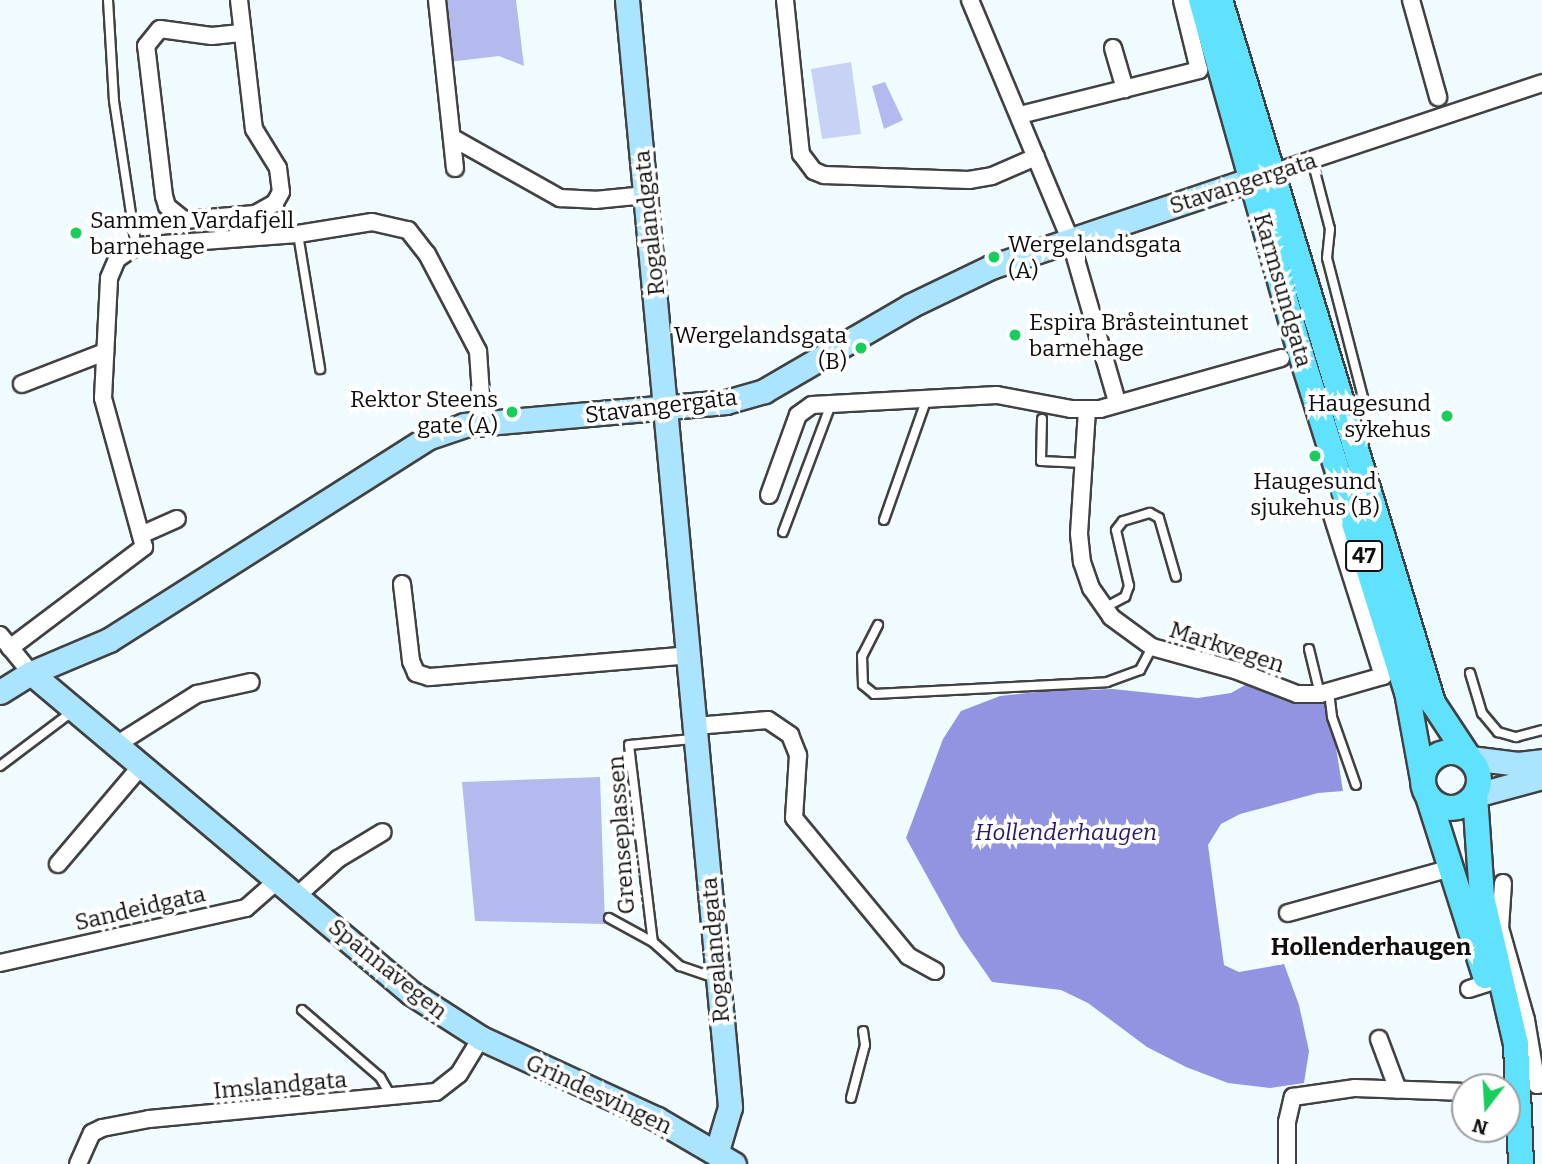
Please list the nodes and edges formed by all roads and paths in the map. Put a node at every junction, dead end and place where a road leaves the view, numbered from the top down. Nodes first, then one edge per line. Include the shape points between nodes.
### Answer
1 (108, 0) edge
2 (239, 0) edge
3 (437, 0) edge
4 (627, 0) edge
5 (785, 0) edge
6 (970, 0) edge
7 (1182, 0) edge
8 (1201, 0) edge
9 (1220, 0) edge
10 (1411, 0) edge
11 (243, 33) junction
12 (1113, 48) dead end
13 (1542, 83) edge
14 (1125, 89) junction
15 (1438, 97) dead end
16 (1020, 115) junction
17 (453, 138) junction
18 (1036, 157) junction
19 (1312, 160) junction
20 (455, 168) dead end
21 (1262, 176) junction
22 (646, 195) junction
23 (298, 234) junction
24 (1069, 239) junction
25 (136, 246) junction
26 (106, 352) junction
27 (1281, 358) dead end
28 (320, 369) dead end
29 (22, 384) dead end
30 (927, 398) junction
31 (1117, 402) junction
32 (831, 404) junction
33 (1365, 405) dead end
34 (667, 408) junction
35 (1087, 410) junction
36 (1042, 419) dead end
37 (483, 424) junction
38 (1086, 463) junction
39 (769, 495) dead end
40 (1332, 515) dead end
41 (177, 519) dead end
42 (884, 520) dead end
43 (783, 532) dead end
44 (143, 534) junction
45 (1176, 577) dead end
46 (402, 584) dead end
47 (1104, 608) junction
48 (878, 625) dead end
49 (5, 642) edge
50 (1152, 647) junction
51 (1309, 649) dead end
52 (689, 655) junction
53 (31, 673) junction
54 (1470, 673) dead end
55 (251, 682) dead end
56 (0, 692) edge
57 (1325, 693) junction
58 (73, 711) junction
59 (1542, 730) edge
60 (696, 733) junction
61 (116, 745) junction
62 (1469, 757) junction
63 (1542, 761) edge
64 (0, 766) edge
65 (141, 766) junction
66 (1542, 777) edge
67 (1356, 785) dead end
68 (1426, 788) junction
69 (1475, 795) junction
70 (383, 832) dead end
71 (58, 864) dead end
72 (1441, 871) dead end
73 (279, 879) junction
74 (1503, 883) dead end
75 (298, 895) junction
76 (1288, 913) dead end
77 (609, 918) dead end
78 (653, 942) junction
79 (0, 963) edge
80 (935, 971) dead end
81 (718, 979) junction
82 (1485, 983) junction
83 (302, 1010) dead end
84 (863, 1031) dead end
85 (481, 1038) junction
86 (1379, 1040) dead end
87 (1502, 1073) edge
88 (1540, 1084) edge
89 (1398, 1090) junction
90 (1451, 1092) edge
91 (851, 1097) dead end
92 (393, 1098) junction
93 (1506, 1143) edge
94 (725, 1158) edge
95 (78, 1164) edge
96 (1287, 1164) edge
97 (1507, 1164) edge
98 (1521, 1164) edge

1 - 25 lane via 114,101
2 - 11 street
3 - 17 street
4 - 22 street, Rogalandgata
5 - 18 street via 802,154 814,171 969,180 992,176
6 - 16 street
7 - 14 street via 1199,70
8 - 21 main road, Karmsundgata / 47
9 - 21 main road, Karmsundgata / 47
10 - 15 street
11 - 11 street via 212,36 160,29 146,46 164,196 167,206 184,220 255,214 275,203 281,192 278,168 254,129
12 - 14 street
13 - 19 street, Stavangergata
14 - 16 street
16 - 18 street
17 - 20 street
17 - 22 street via 560,198 595,201
18 - 24 street
19 - 21 street, Stavangergata
19 - 33 lane via 1330,229 1327,258
21 - 24 street, Stavangergata
21 - 62 main road, Karmsundgata / 47 via 1433,703
21 - 68 main road, Karmsundgata / 47 via 1326,438 1407,692
22 - 34 street, Rogalandgata
23 - 25 street
23 - 28 lane
23 - 37 street via 372,222 398,225 416,238 478,351
24 - 31 street
24 - 34 street, Stavangergata via 948,286 764,391 726,402
25 - 26 street via 111,268
26 - 29 street
26 - 44 street via 106,419
27 - 31 street
30 - 32 street
30 - 35 street via 997,395
30 - 42 lane
31 - 35 street
32 - 39 street via 812,405 798,415
32 - 43 lane
34 - 37 street, Stavangergata
34 - 52 street, Rogalandgata
35 - 38 street, Markvegen
36 - 38 lane via 1041,461
37 - 53 street, Stavangergata via 446,430 404,450 109,640
38 - 47 street, Markvegen via 1079,548 1091,589
40 - 57 street, Markvegen via 1383,676
41 - 44 street
44 - 49 street via 139,554
45 - 47 lane via 1159,518 1150,513 1123,521 1116,530 1129,586 1125,597
46 - 52 street via 411,661 416,673 429,677
47 - 50 street, Markvegen via 1122,628
48 - 50 lane via 862,656 863,685 874,694 1107,682 1140,670
49 - 53 street, Spannavegen
50 - 57 street, Markvegen via 1236,670 1282,690
51 - 57 lane
52 - 60 street, Rogalandgata
53 - 56 street, Stavangergata
53 - 58 street, Spannavegen
54 - 59 lane via 1482,713 1498,732 1516,737
55 - 61 street via 197,694
57 - 67 lane
58 - 61 street, Spannavegen
58 - 64 lane
60 - 78 lane, Grenseplassen via 629,745
60 - 80 street via 768,720 790,735 798,755 794,818 908,956
60 - 81 street, Rogalandgata
61 - 65 street, Spannavegen
62 - 63 street via 1518,764
62 - 68 main road via 1448,752 1438,755 1425,770
62 - 69 main road, 47 via 1480,775
65 - 71 street
65 - 73 street, Spannavegen
66 - 69 street
68 - 69 main road via 1446,808 1467,804
68 - 82 main road, Karmsundgata / 47
69 - 82 main road, Karmsundgata / 47
70 - 75 street via 338,859
72 - 76 street via 1388,889 1350,892
73 - 75 street, Spannavegen
73 - 79 street, Sandeidgata via 246,908
74 - 88 street via 1500,928
75 - 85 street, Spannavegen via 411,993
77 - 78 lane, Grenseplassen
78 - 81 lane, Grenseplassen via 680,966
81 - 94 street, Rogalandgata via 730,1107
82 - 87 main road, Karmsundgata / 47 via 1495,1011
82 - 98 main road, Karmsundgata / 47 via 1516,1044
83 - 92 lane via 380,1077
84 - 91 lane via 865,1045
85 - 92 street, Imslandgata via 449,1085 426,1094
85 - 94 street, Grindesvingen
86 - 89 street
89 - 90 street
89 - 96 street via 1323,1089 1293,1097 1287,1122
92 - 95 street, Imslandgata via 149,1119 102,1128 92,1133
93 - 97 main road

